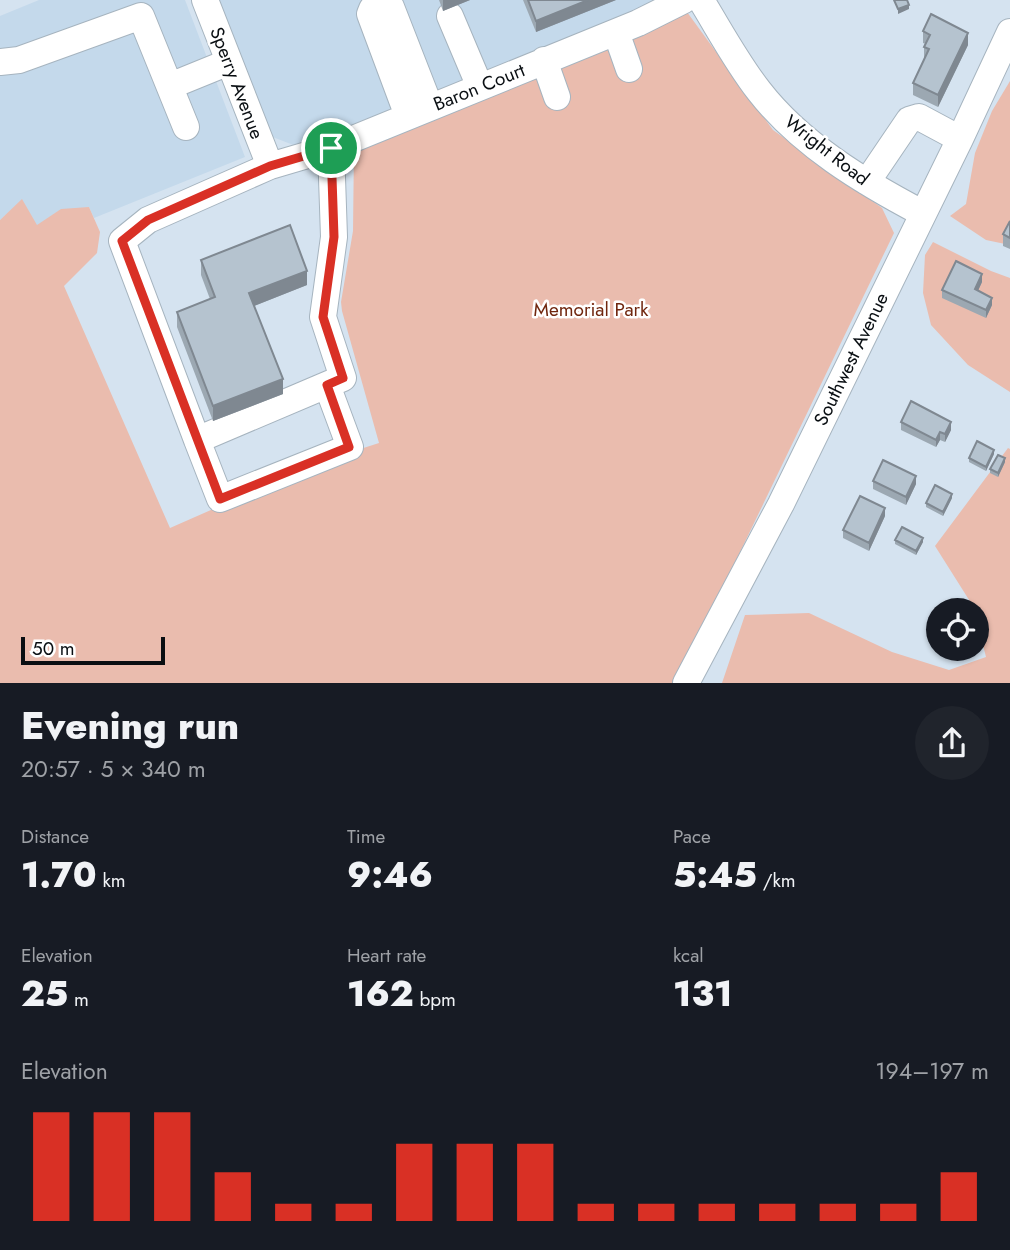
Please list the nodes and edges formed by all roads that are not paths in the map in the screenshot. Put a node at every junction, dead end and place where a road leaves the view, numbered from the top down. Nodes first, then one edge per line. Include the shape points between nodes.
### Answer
1 (205, 0) edge
2 (684, 0) edge
3 (701, 0) edge
4 (450, 16) dead end
5 (616, 32) junction
6 (1010, 33) edge
7 (544, 60) junction
8 (0, 62) edge
9 (229, 62) junction
10 (629, 69) dead end
11 (170, 86) junction
12 (480, 87) junction
13 (557, 97) dead end
14 (186, 127) dead end
15 (960, 139) junction
16 (331, 148) junction
17 (270, 166) junction
18 (867, 182) junction
19 (922, 213) junction
20 (327, 385) junction
21 (197, 440) junction
22 (686, 683) edge

1 - 9 street, Sperry Avenue
2 - 5 street, Baron Court
3 - 18 street, Wright Road via 761,93 806,138
4 - 12 street
5 - 7 street, Baron Court
5 - 10 street
6 - 15 street, Southwest Avenue
7 - 12 street, Baron Court
7 - 13 street
8 - 11 street via 19,60 141,16
9 - 11 street
9 - 17 street, Sperry Avenue
11 - 14 street
12 - 16 street, Baron Court
15 - 18 street via 919,117 909,120
15 - 19 street, Southwest Avenue
16 - 17 street, Baron Court
16 - 20 street via 334,237 323,317 343,378
17 - 21 street, Baron Court via 148,220 122,241
18 - 19 street, Wright Road
19 - 22 street, Southwest Avenue via 761,545
20 - 21 street
20 - 21 street via 349,447 220,499

